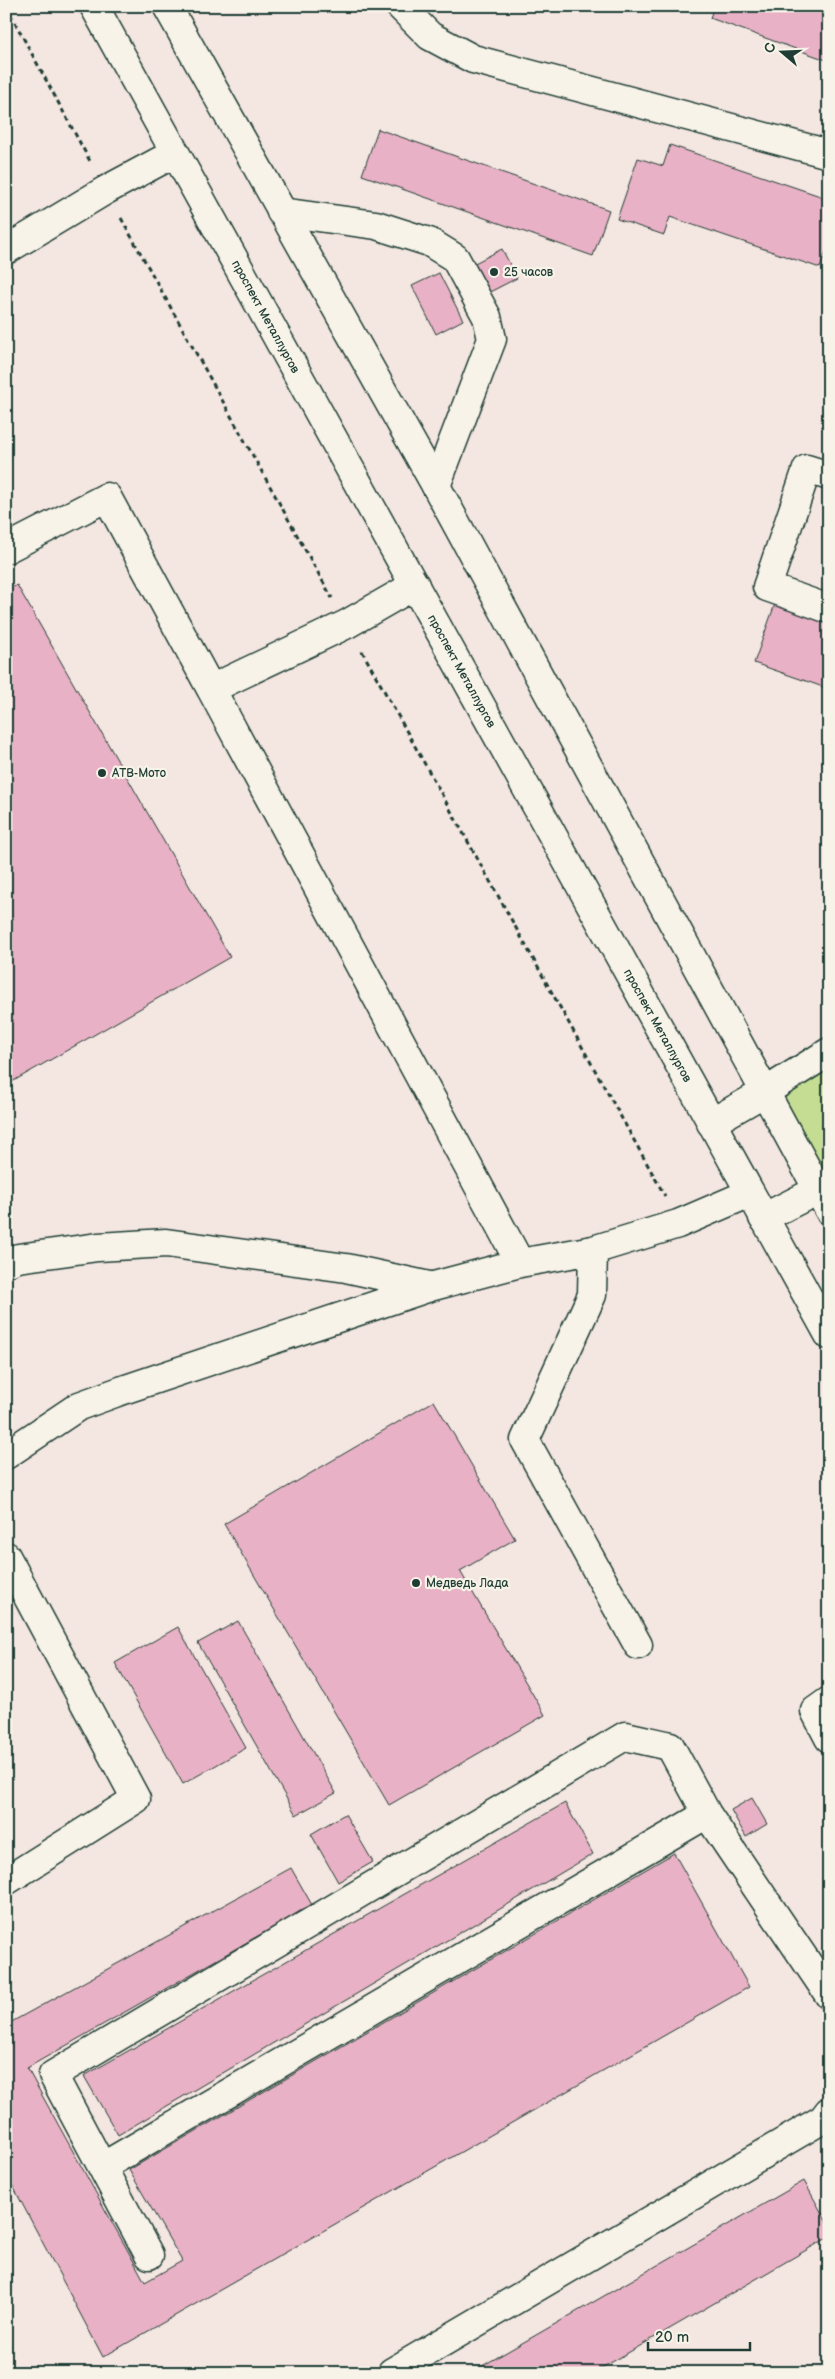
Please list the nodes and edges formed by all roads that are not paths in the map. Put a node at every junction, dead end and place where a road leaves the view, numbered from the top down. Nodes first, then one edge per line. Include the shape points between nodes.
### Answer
1 (94, 6) edge
2 (166, 6) edge
3 (400, 6) edge
4 (175, 153) junction
5 (829, 154) edge
6 (281, 212) junction
7 (6, 250) edge
8 (829, 476) edge
9 (436, 486) junction
10 (6, 549) edge
11 (415, 585) junction
12 (829, 609) edge
13 (212, 689) junction
14 (829, 1052) edge
15 (765, 1092) junction
16 (711, 1123) junction
17 (750, 1193) junction
18 (825, 1194) edge
19 (763, 1218) junction
20 (593, 1250) junction
21 (6, 1263) edge
22 (520, 1263) junction
23 (430, 1286) junction
24 (829, 1335) edge
25 (6, 1455) edge
26 (6, 1556) edge
27 (638, 1645) dead end
28 (829, 1701) edge
29 (829, 1738) edge
30 (707, 1814) junction
31 (6, 1881) edge
32 (829, 1995) edge
33 (829, 2111) edge
34 (102, 2167) junction
35 (149, 2255) dead end
36 (392, 2372) edge

1 - 4 main road, проспект Металлургов
2 - 6 main road
3 - 5 main road via 430,36 473,58
4 - 7 main road
4 - 11 main road, проспект Металлургов
6 - 9 main road
6 - 9 main road via 376,225 429,242 455,258 487,317 492,339
8 - 12 main road via 807,469 767,587
9 - 15 main road
10 - 13 main road via 107,497
11 - 13 main road via 347,624
11 - 16 main road, проспект Металлургов
13 - 22 main road
14 - 15 main road
15 - 16 main road
15 - 18 main road
16 - 17 main road, проспект Металлургов
17 - 19 main road, проспект Металлургов
17 - 20 main road via 678,1224
18 - 19 main road
19 - 24 main road, проспект Металлургов
20 - 22 main road
20 - 27 main road via 592,1295 525,1440
21 - 23 main road via 18,1258 98,1247 166,1243 346,1268
22 - 23 main road
23 - 25 main road via 79,1406
26 - 31 main road via 136,1799
28 - 29 main road via 814,1711
30 - 32 main road
30 - 34 main road
30 - 34 main road via 670,1746 625,1736 53,2075
33 - 36 main road via 823,2119
34 - 35 main road

